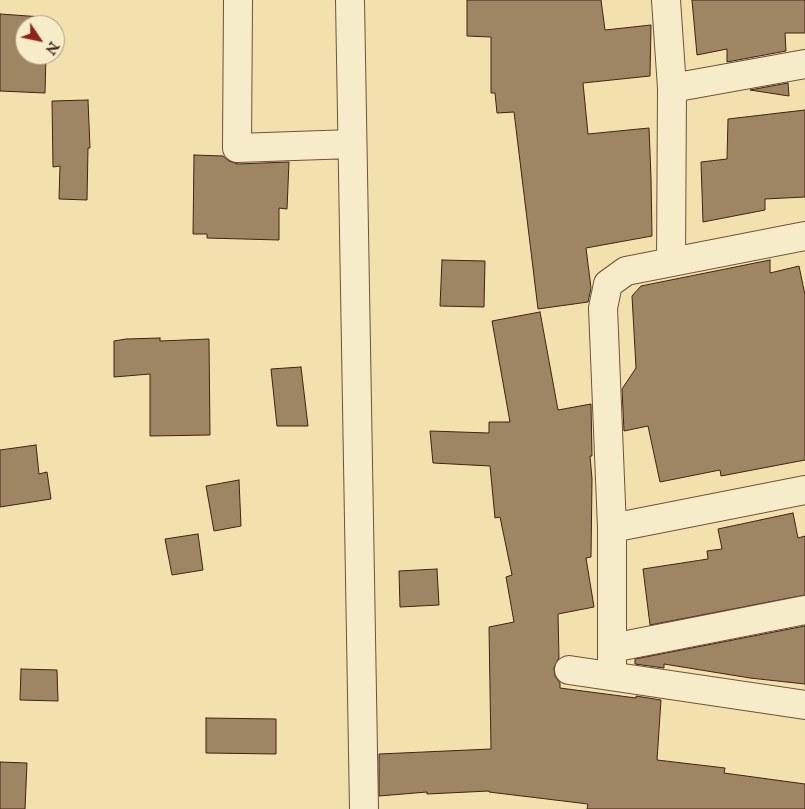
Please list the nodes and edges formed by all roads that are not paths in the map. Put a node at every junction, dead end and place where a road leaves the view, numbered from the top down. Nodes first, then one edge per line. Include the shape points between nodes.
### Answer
1 (238, 0) edge
2 (350, 0) edge
3 (666, 0) edge
4 (805, 64) edge
5 (672, 88) junction
6 (352, 144) junction
7 (805, 236) edge
8 (671, 262) junction
9 (805, 490) edge
10 (612, 528) junction
11 (805, 610) edge
12 (612, 648) junction
13 (569, 670) dead end
14 (612, 676) junction
15 (805, 705) edge
16 (364, 809) edge

1 - 6 street via 237,148
2 - 6 street
3 - 5 street
4 - 5 street
5 - 8 street
6 - 16 street
7 - 8 street
8 - 10 street via 626,271 608,284 603,308
9 - 10 street
10 - 12 street
11 - 12 street
12 - 14 street
13 - 14 street
14 - 15 street

